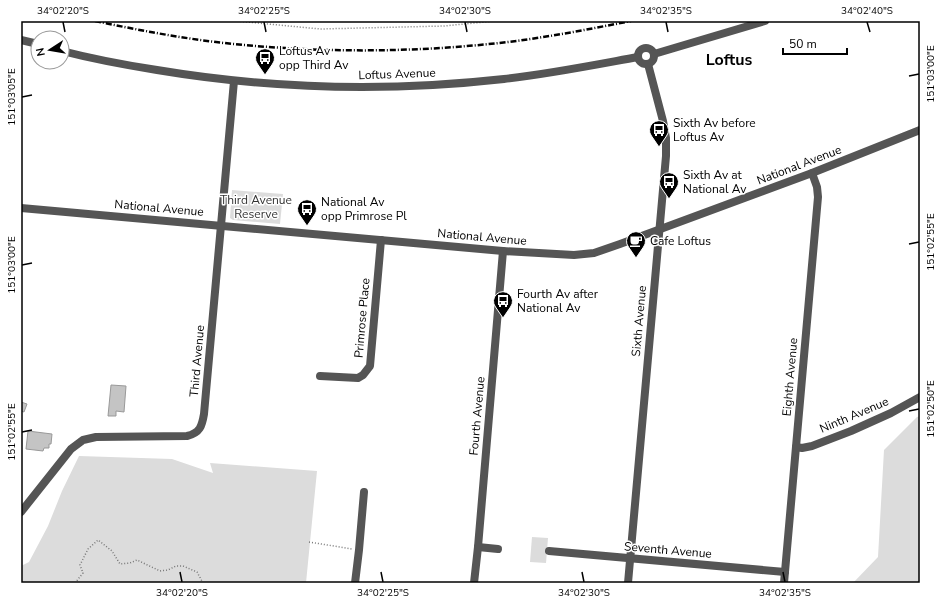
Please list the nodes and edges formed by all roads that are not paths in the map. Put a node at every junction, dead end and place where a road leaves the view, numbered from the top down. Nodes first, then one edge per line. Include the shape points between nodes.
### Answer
1 (765, 21) edge
2 (70, 53) edge
3 (654, 54) junction
4 (638, 57) junction
5 (648, 64) junction
6 (234, 82) junction
7 (920, 130) edge
8 (812, 173) junction
9 (21, 208) edge
10 (222, 226) junction
11 (660, 230) junction
12 (381, 240) junction
13 (503, 251) junction
14 (320, 376) dead end
15 (920, 397) edge
16 (796, 447) junction
17 (364, 492) dead end
18 (21, 512) edge
19 (478, 547) junction
20 (498, 549) dead end
21 (549, 551) dead end
22 (630, 559) junction
23 (785, 572) junction
24 (355, 583) edge
25 (474, 583) edge
26 (628, 583) edge
27 (784, 583) edge

1 - 3 street
2 - 6 street, Loftus Avenue
3 - 4 street via 650,48 644,47
3 - 5 street via 653,60
4 - 5 street via 641,62
4 - 6 street, Loftus Avenue via 512,78 434,85 323,87
5 - 11 street, Sixth Avenue via 666,138
6 - 10 street, Third Avenue
7 - 8 street, National Avenue
8 - 11 street, National Avenue
8 - 16 street, Eighth Avenue via 818,197
9 - 10 street, National Avenue
10 - 12 street, National Avenue
10 - 18 street, Third Avenue via 204,414 200,428 187,436 96,436 83,440 66,454
11 - 13 street, National Avenue via 594,253 574,255
11 - 22 street, Sixth Avenue
12 - 13 street, National Avenue
12 - 14 street, Primrose Place via 370,366 358,378
13 - 19 street, Fourth Avenue
15 - 16 street, Ninth Avenue via 851,431 812,446
16 - 23 street, Eighth Avenue
17 - 24 street
19 - 20 street
19 - 25 street, Fourth Avenue
21 - 22 street, Seventh Avenue
22 - 23 street, Seventh Avenue
22 - 26 street, Sixth Avenue
23 - 27 street, Eighth Avenue

